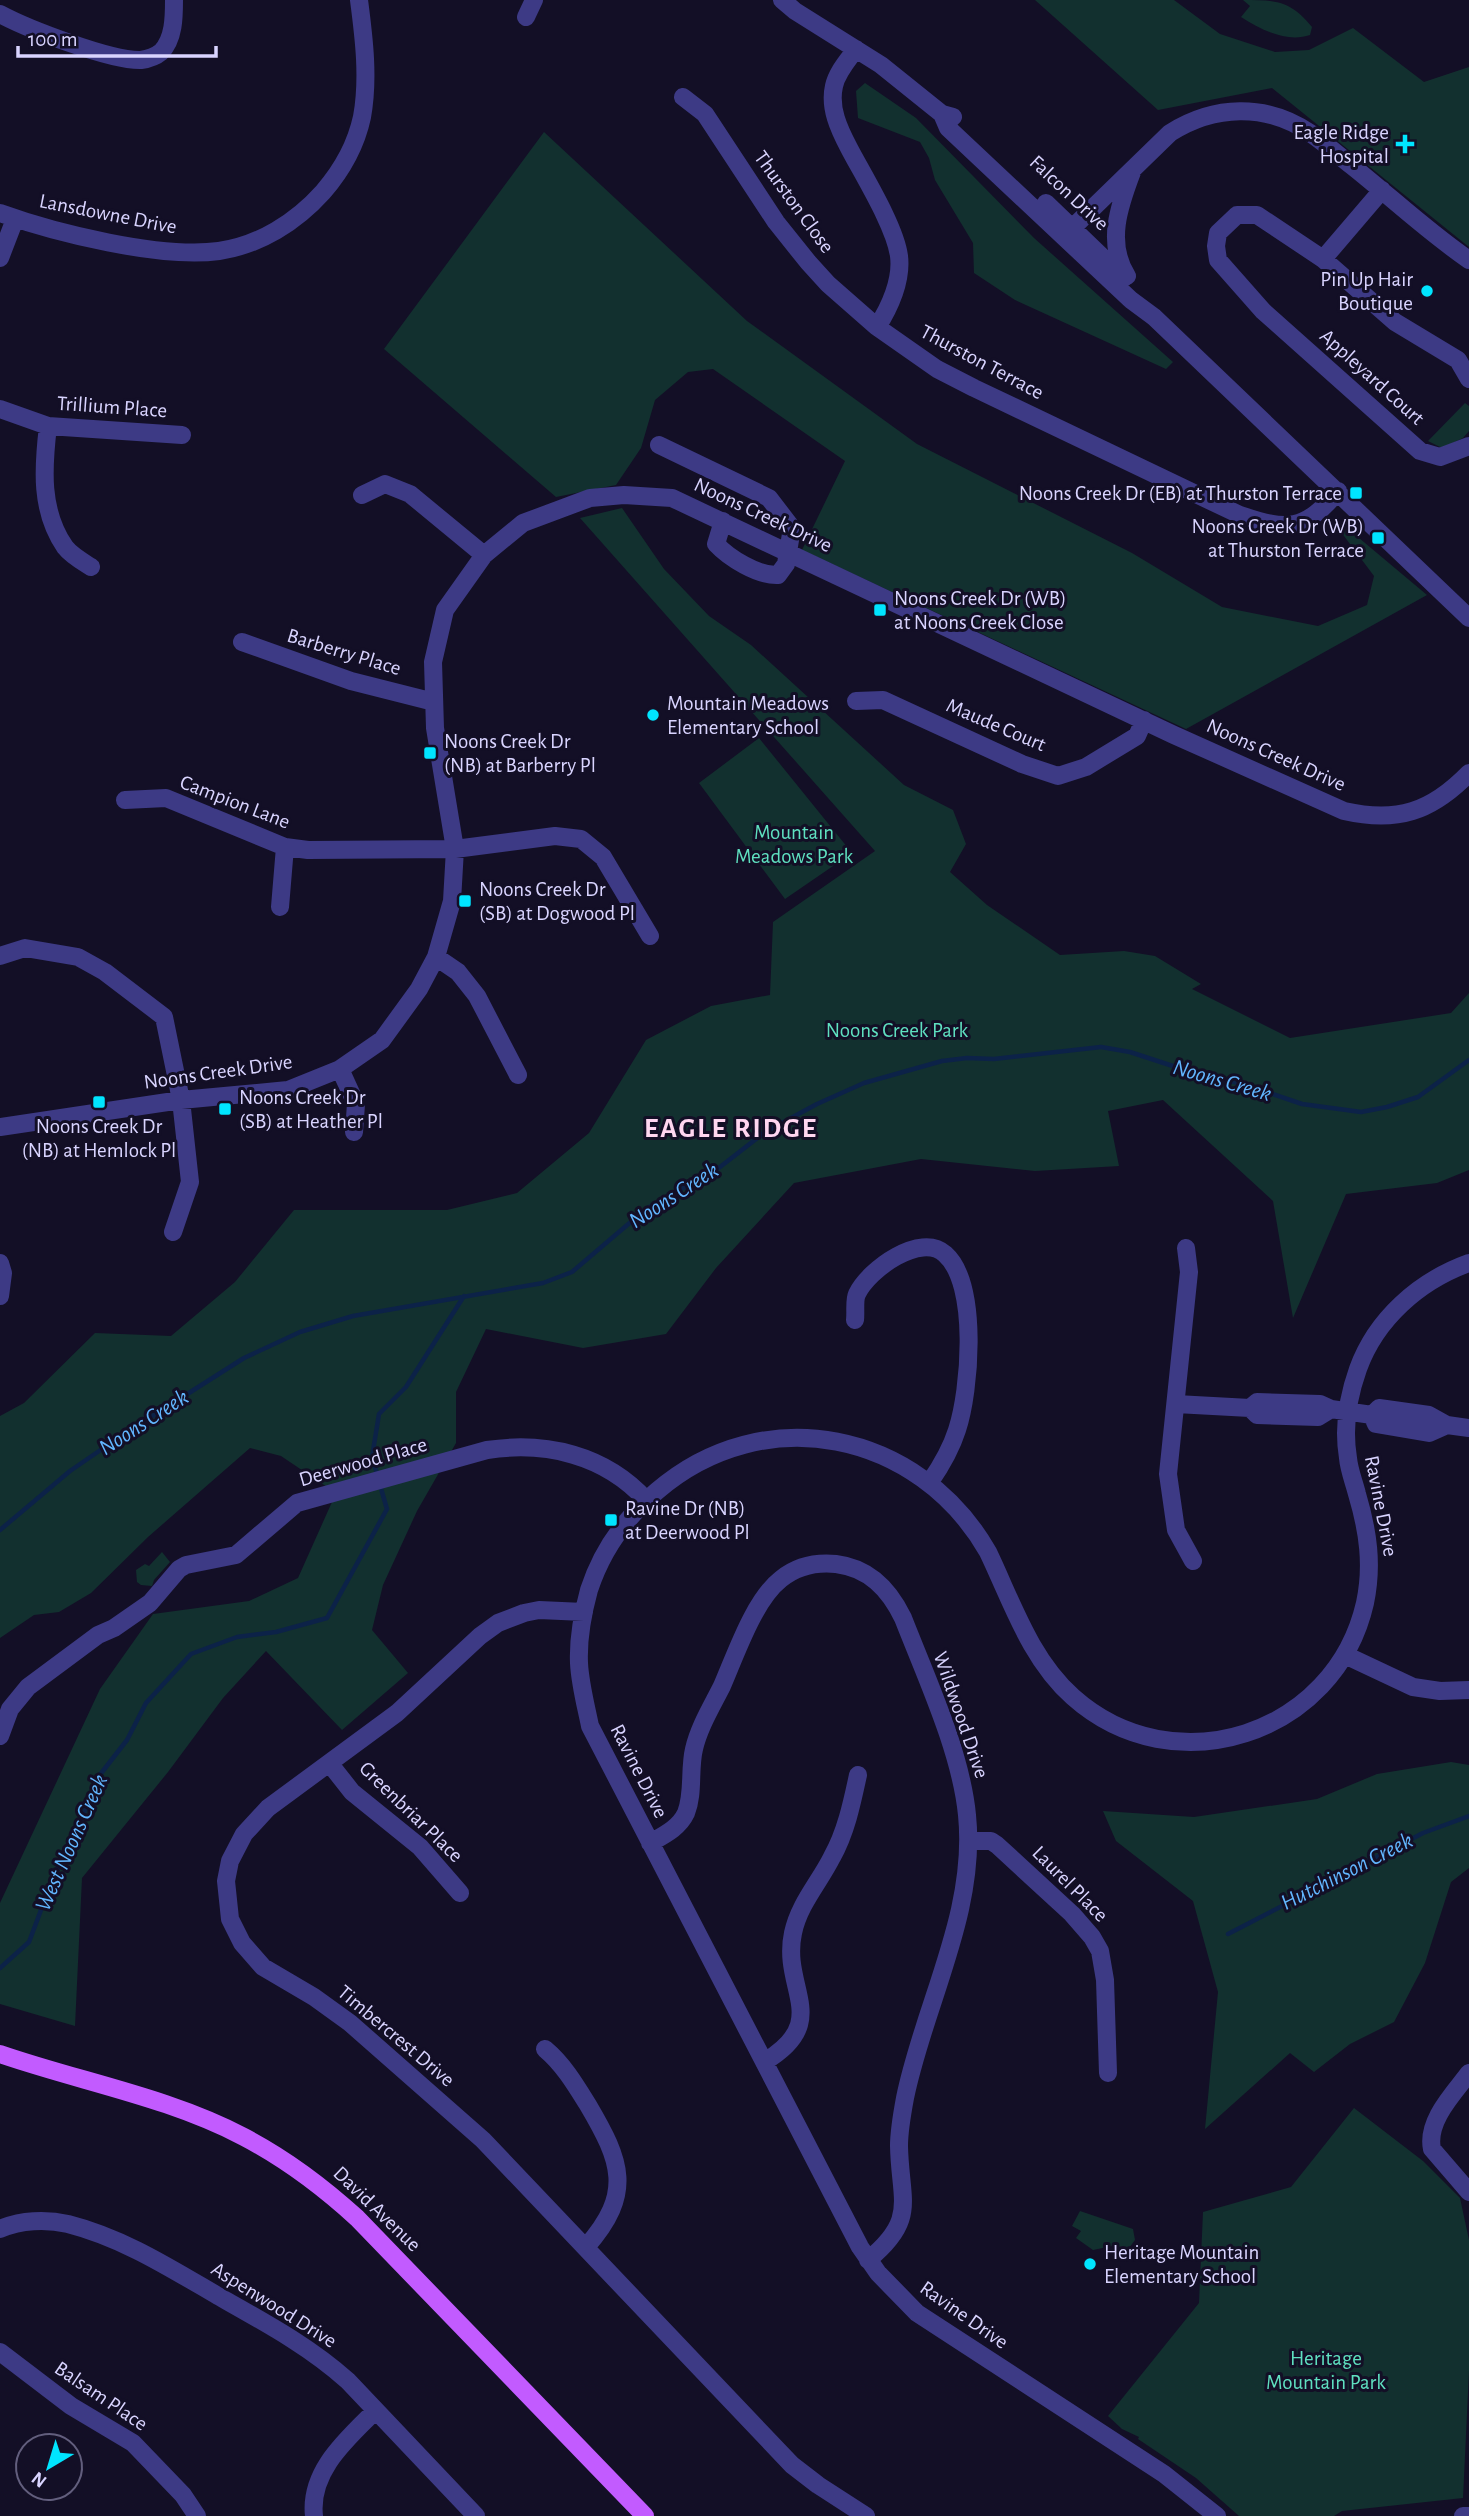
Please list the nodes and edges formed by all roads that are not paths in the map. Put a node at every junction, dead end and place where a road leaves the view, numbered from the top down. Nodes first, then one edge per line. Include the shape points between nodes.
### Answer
1 (174, 0) edge
2 (359, 0) edge
3 (534, 0) edge
4 (782, 0) edge
5 (0, 14) edge
6 (526, 17) dead end
7 (856, 49) junction
8 (683, 97) dead end
9 (1134, 167) junction
10 (1382, 190) junction
11 (8, 216) edge
12 (1069, 232) junction
13 (0, 258) edge
14 (1323, 259) junction
15 (1469, 260) edge
16 (1139, 294) junction
17 (1154, 317) junction
18 (877, 327) junction
19 (1469, 379) edge
20 (0, 409) edge
21 (48, 426) junction
22 (182, 435) dead end
23 (659, 445) dead end
24 (1469, 446) edge
25 (1338, 491) junction
26 (362, 495) dead end
27 (723, 521) junction
28 (788, 552) junction
29 (484, 555) junction
30 (91, 568) dead end
31 (1469, 618) edge
32 (242, 642) dead end
33 (856, 701) dead end
34 (434, 702) junction
35 (1144, 720) junction
36 (1469, 773) edge
37 (125, 800) dead end
38 (285, 846) junction
39 (455, 849) junction
40 (280, 907) dead end
41 (650, 936) dead end
42 (0, 956) edge
43 (436, 957) junction
44 (340, 1069) junction
45 (518, 1075) dead end
46 (181, 1100) junction
47 (0, 1126) edge
48 (354, 1132) dead end
49 (173, 1232) dead end
50 (1186, 1248) dead end
51 (0, 1263) edge
52 (1469, 1263) edge
53 (0, 1296) edge
54 (855, 1320) dead end
55 (1176, 1404) junction
56 (1339, 1410) junction
57 (1469, 1427) edge
58 (930, 1482) junction
59 (646, 1500) junction
60 (1193, 1561) dead end
61 (584, 1612) junction
62 (1345, 1655) junction
63 (1469, 1690) edge
64 (0, 1736) edge
65 (330, 1764) junction
66 (858, 1775) dead end
67 (969, 1841) junction
68 (650, 1843) junction
69 (460, 1893) dead end
70 (545, 2049) dead end
71 (0, 2054) edge
72 (764, 2062) junction
73 (1108, 2073) dead end
74 (1469, 2073) edge
75 (1469, 2192) edge
76 (0, 2229) edge
77 (586, 2247) junction
78 (868, 2260) junction
79 (0, 2352) edge
80 (375, 2411) junction
81 (197, 2516) edge
82 (314, 2516) edge
83 (475, 2516) edge
84 (645, 2516) edge
85 (866, 2516) edge
86 (1217, 2516) edge
87 (1463, 2516) edge
88 (1469, 2516) edge

1 - 5 street via 168,44 156,55 140,60 78,45
2 - 11 street, Lansdowne Drive via 365,85 356,137 331,182 294,220 245,245 187,252 86,237
3 - 6 street
4 - 7 street, Falcon Drive
7 - 12 street, Falcon Drive via 942,114 948,128
7 - 18 street via 838,75 832,101 839,128 886,219 899,255 891,304
8 - 18 street, Thurston Close via 705,114 808,262
9 - 10 street via 1186,123 1224,111 1248,111 1272,114 1310,133
9 - 12 street
9 - 16 street via 1118,208 1116,238 1124,272
10 - 14 street
10 - 15 street
11 - 13 street
12 - 16 street, Falcon Drive
12 - 17 street via 1131,300
14 - 19 street, Appleyard Court via 1395,322 1458,360
14 - 24 street, Appleyard Court via 1257,215 1237,215 1218,233 1218,260 1263,311 1420,451 1440,457
16 - 17 street, Falcon Drive
17 - 25 street
18 - 25 street, Thurston Terrace via 937,369 1240,515 1275,526 1296,525 1317,514
20 - 21 street, Trillium Place
21 - 22 street, Trillium Place
21 - 30 street via 43,469 47,510 66,549
23 - 28 street via 769,498 792,528
25 - 31 street
26 - 29 street via 385,484 410,494
27 - 28 street, Noons Creek Drive
27 - 28 street via 716,544 768,576 778,575
27 - 29 street, Noons Creek Drive via 672,498 590,498 523,523
28 - 35 street, Noons Creek Drive
29 - 34 street, Noons Creek Drive via 445,610 433,662
32 - 34 street, Barberry Place via 351,681
33 - 35 street, Maude Court via 883,700 1058,776 1086,767 1137,736
34 - 39 street, Noons Creek Drive
35 - 36 street, Noons Creek Drive via 1312,798 1368,816 1421,809 1447,794
37 - 38 street, Campion Lane via 166,798
38 - 39 street, Campion Lane via 308,850
38 - 40 street
39 - 41 street, Campion Lane via 555,835 581,839 603,857
39 - 43 street, Noons Creek Drive via 452,901
42 - 46 street via 24,948 78,957 164,1017
43 - 44 street, Noons Creek Drive via 382,1040
43 - 45 street via 458,972 477,996
44 - 46 street, Noons Creek Drive via 288,1090
44 - 48 street via 356,1104
46 - 47 street, Noons Creek Drive
46 - 49 street via 190,1182
50 - 55 street via 1189,1272
51 - 53 street
52 - 56 street, Ravine Drive via 1424,1286 1398,1308 1366,1351
54 - 58 street via 856,1295 877,1271 903,1253 934,1248 944,1253 958,1274 968,1334 968,1382 956,1433
55 - 56 street via 1250,1408 1257,1402 1320,1404
55 - 60 street via 1168,1474 1176,1530
56 - 57 street via 1372,1415 1379,1408
56 - 62 street, Ravine Drive via 1371,1566 1364,1607
58 - 59 street, Ravine Drive via 902,1464 857,1446 787,1438 706,1457
58 - 62 street, Ravine Drive via 979,1535 1048,1670 1108,1723 1178,1743 1254,1731 1301,1705
59 - 61 street, Ravine Drive via 606,1552
59 - 64 street, Deerwood Place via 609,1469 569,1452 502,1448 297,1503 236,1555 179,1569 150,1603 28,1688 10,1709
61 - 65 street, Timbercrest Drive via 539,1610 498,1623 397,1713
61 - 68 street, Ravine Drive via 579,1663 590,1726
62 - 63 street via 1413,1686
65 - 69 street, Greenbriar Place via 352,1792 420,1847
65 - 77 street, Timbercrest Drive via 268,1808 236,1848 226,1899 242,1943 263,1967 360,2032 482,2140
66 - 72 street via 837,1848 804,1901 792,1936 792,1963 802,2006 798,2029 785,2047
67 - 68 street, Wildwood Drive via 965,1795 952,1747 896,1603 867,1573 820,1563 781,1578 761,1604 698,1736 685,1815 671,1831
67 - 73 street, Laurel Place via 998,1845 1093,1937 1103,1962
67 - 78 street, Wildwood Drive via 960,1910 905,2099 899,2146 902,2215 892,2238
68 - 72 street, Ravine Drive
70 - 77 street via 584,2099 615,2160 617,2194 608,2219
71 - 84 main road, David Avenue via 203,2118 284,2159 321,2185
72 - 78 street, Ravine Drive
74 - 75 street via 1442,2109 1430,2140 1432,2149
76 - 80 street, Aspenwood Drive via 27,2221 69,2224 138,2250 308,2348
77 - 85 street, Timbercrest Drive via 792,2465
78 - 86 street, Ravine Drive via 896,2294 927,2320 1164,2474
79 - 81 street, Balsam Place via 71,2406 133,2443
80 - 82 street via 327,2463 315,2495
80 - 83 street, Aspenwood Drive
87 - 88 street

